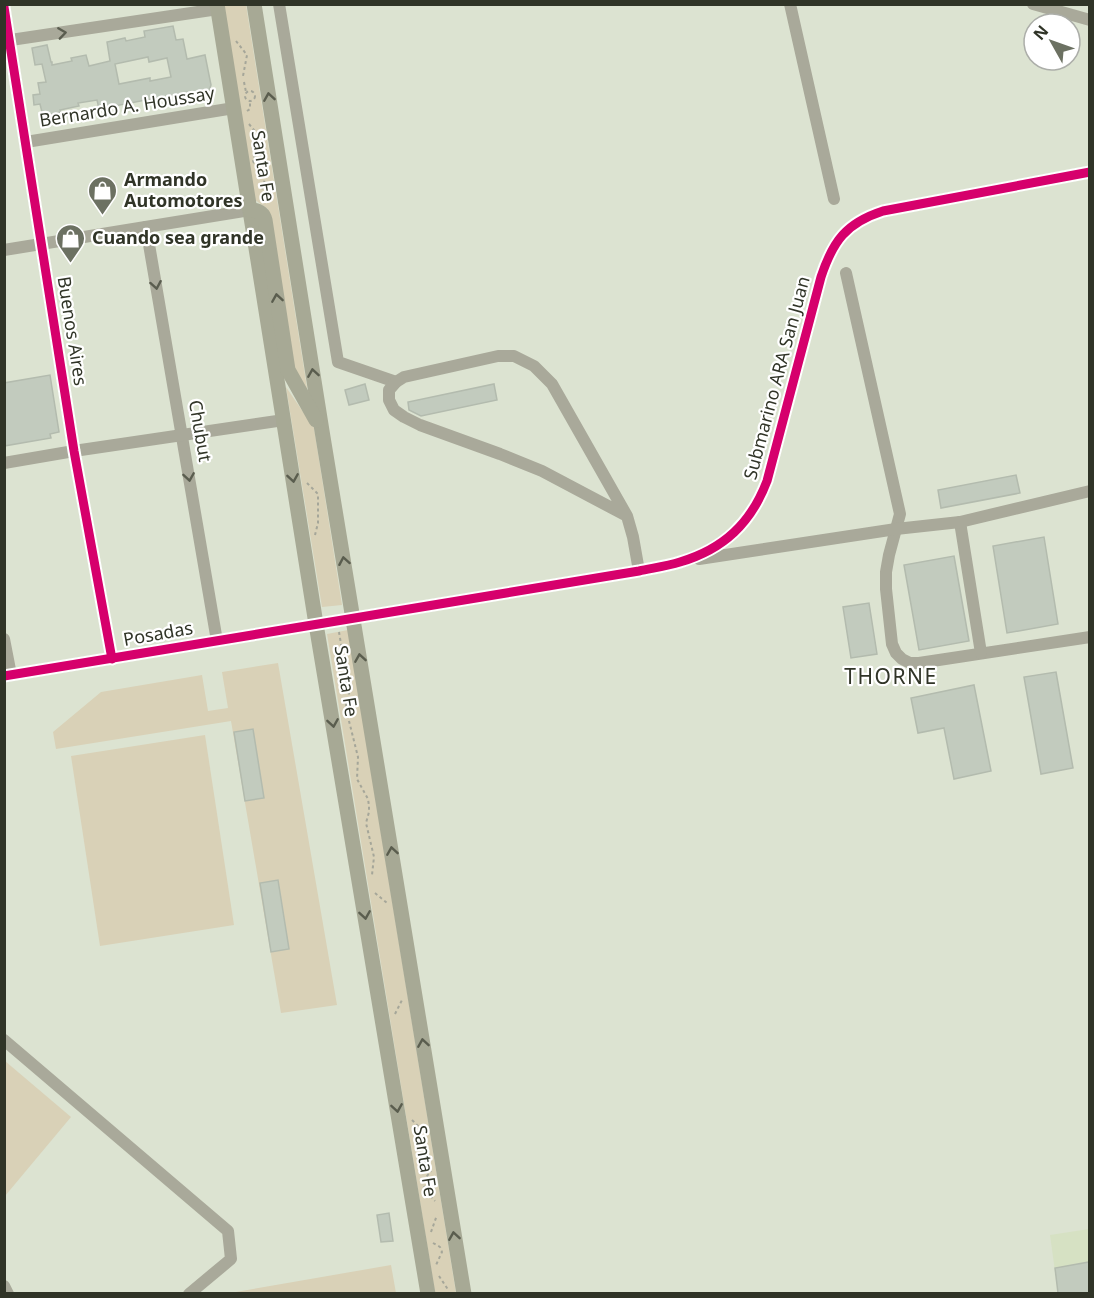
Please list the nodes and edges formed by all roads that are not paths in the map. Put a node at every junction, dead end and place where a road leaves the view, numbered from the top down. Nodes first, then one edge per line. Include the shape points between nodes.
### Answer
1 (254, 4) edge
2 (279, 4) edge
3 (790, 4) edge
4 (1033, 4) edge
5 (4, 7) edge
6 (217, 7) edge
7 (1089, 20) edge
8 (7, 41) edge
9 (240, 114) junction
10 (26, 142) junction
11 (1089, 172) edge
12 (834, 199) dead end
13 (250, 210) junction
14 (146, 227) junction
15 (42, 244) junction
16 (4, 250) edge
17 (846, 273) dead end
18 (396, 382) junction
19 (284, 420) junction
20 (322, 431) junction
21 (183, 435) junction
22 (74, 451) junction
23 (4, 463) edge
24 (1089, 491) edge
25 (627, 516) junction
26 (960, 522) junction
27 (896, 529) junction
28 (680, 562) junction
29 (639, 571) junction
30 (354, 618) junction
31 (316, 624) junction
32 (1089, 637) edge
33 (4, 639) edge
34 (217, 641) junction
35 (981, 653) junction
36 (112, 659) junction
37 (8, 675) edge
38 (4, 1040) edge
39 (4, 1286) edge
40 (8, 1293) edge
41 (189, 1293) edge
42 (428, 1293) edge
43 (464, 1293) edge

20 -> 1 main road, Santa Fe
2 - 18 street via 338,362
3 - 12 street
4 - 7 street
5 - 8 street, Buenos Aires
8 -> 6 street
6 - 9 main road, Santa Fe
8 - 10 street, Buenos Aires
9 - 10 street, Bernardo A. Houssay
9 - 13 main road, Santa Fe
10 - 15 street, Buenos Aires
11 - 28 street, Submarino ARA San Juan via 884,211 862,219 843,234 821,278 760,500 723,543
13 - 14 street
13 - 19 main road, Santa Fe
20 -> 13 main road via 288,370 265,220 260,212
14 - 15 street
14 -> 21 street, Chubut
15 - 16 street
15 - 22 street, Buenos Aires
17 - 27 street via 900,514
18 - 25 street via 388,390 389,400 404,417 542,471
18 - 25 street via 498,356 514,356 534,366 552,384
19 - 21 street
19 -> 31 main road, Santa Fe
30 -> 20 main road, Santa Fe
21 - 22 street
21 -> 34 street, Chubut
22 - 23 street
22 - 36 street, Buenos Aires
24 - 26 street
25 - 29 street
26 - 27 street
26 - 35 street
27 - 28 street
27 - 35 street via 888,555 885,589 896,653 910,663
28 - 29 street, Submarino ARA San Juan
29 - 30 street, Submarino ARA San Juan
30 - 31 street, Submarino ARA San Juan
43 -> 30 main road, Santa Fe
31 - 34 street, Posadas
31 -> 42 main road, Santa Fe
32 - 35 street
33 - 37 street
34 - 36 street, Posadas
36 - 37 street, Posadas
38 - 41 street via 228,1231 231,1259
39 - 40 street

